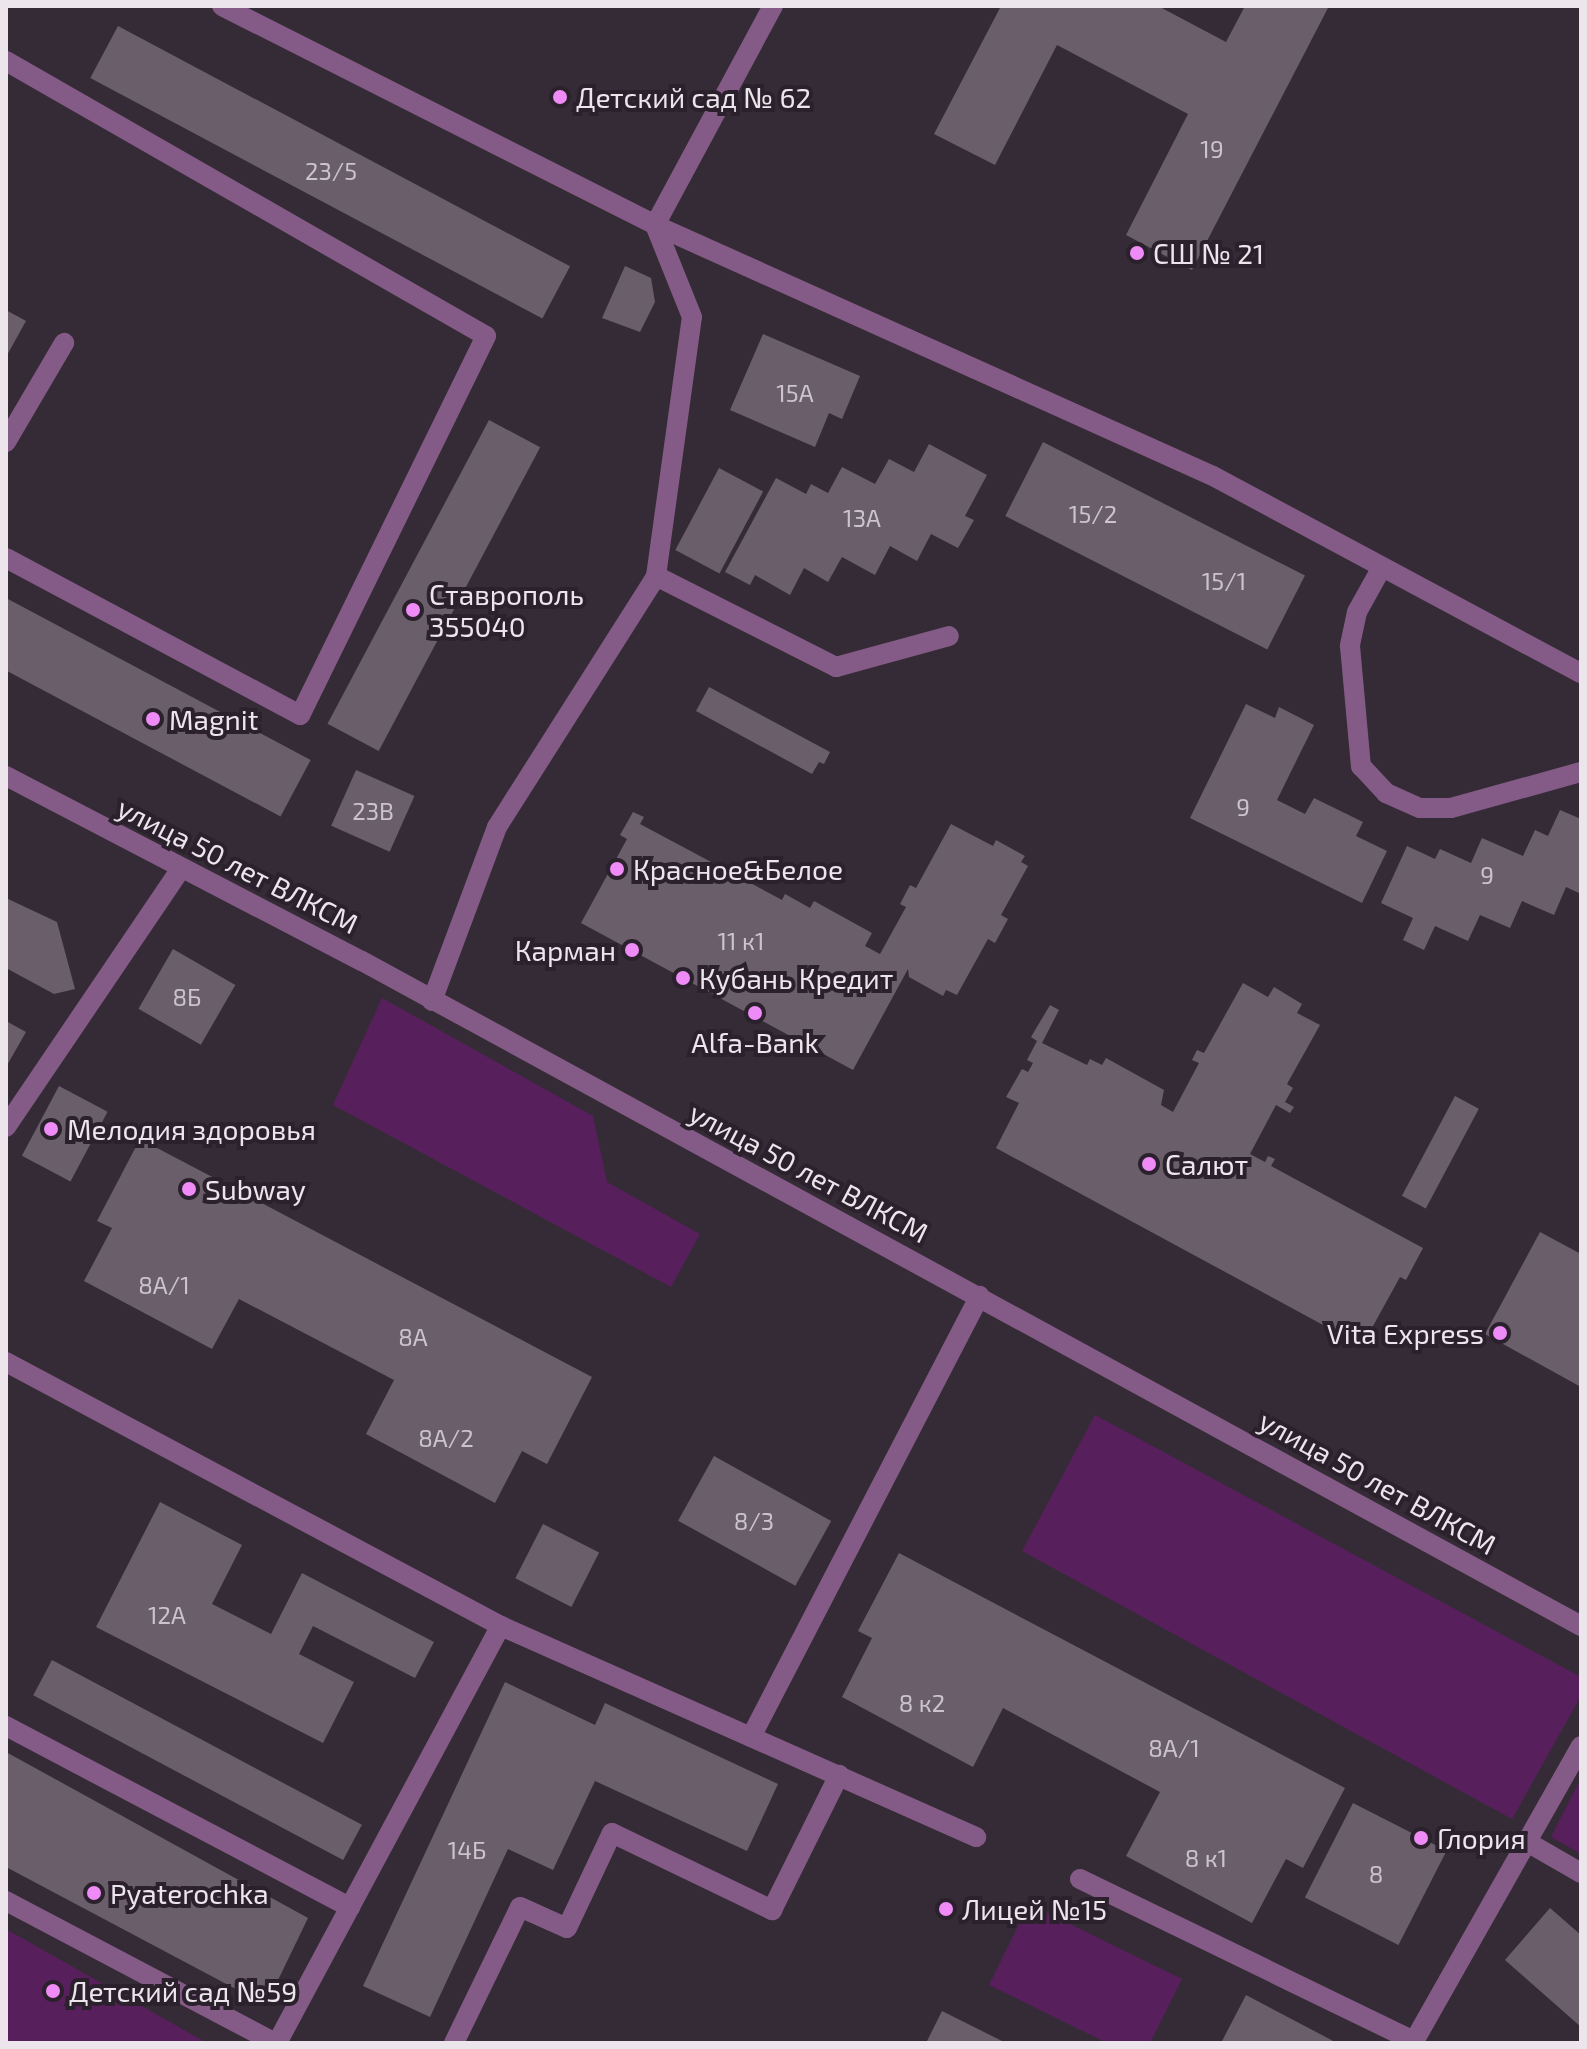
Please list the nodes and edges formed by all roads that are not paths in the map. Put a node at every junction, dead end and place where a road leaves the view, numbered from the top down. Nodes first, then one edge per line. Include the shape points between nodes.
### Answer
1 (222, 6) edge
2 (773, 6) edge
3 (6, 61) edge
4 (655, 225) junction
5 (64, 343) dead end
6 (6, 442) edge
7 (6, 558) edge
8 (1382, 567) junction
9 (656, 576) junction
10 (949, 636) dead end
11 (1581, 673) edge
12 (1581, 772) edge
13 (6, 776) edge
14 (181, 869) junction
15 (432, 1001) junction
16 (6, 1126) edge
17 (980, 1296) junction
18 (6, 1362) edge
19 (501, 1626) junction
20 (1581, 1626) edge
21 (6, 1726) edge
22 (751, 1737) junction
23 (1581, 1746) edge
24 (839, 1775) junction
25 (976, 1837) dead end
26 (1527, 1842) junction
27 (1581, 1873) edge
28 (1080, 1879) dead end
29 (6, 1901) edge
30 (350, 1907) junction
31 (1413, 2042) edge
32 (276, 2043) edge
33 (454, 2043) edge

1 - 4 street
2 - 4 street
3 - 7 street via 486,336 300,715
4 - 8 street via 1199,469
4 - 9 street via 692,317
5 - 6 street
8 - 11 street
8 - 12 street via 1357,612 1350,646 1361,766 1386,793 1420,808 1451,808
9 - 10 street via 836,667
9 - 15 street via 497,827
13 - 14 street, улица 50 лет ВЛКСМ
14 - 15 street, улица 50 лет ВЛКСМ
14 - 16 street
15 - 17 street, улица 50 лет ВЛКСМ
17 - 20 street, улица 50 лет ВЛКСМ
17 - 22 street
18 - 19 street
19 - 22 street
19 - 30 street
21 - 30 street
22 - 24 street
23 - 26 street
24 - 25 street
24 - 33 street via 772,1910 612,1833 567,1928 520,1907
26 - 27 street
26 - 31 street
28 - 31 street
29 - 32 street
30 - 32 street

